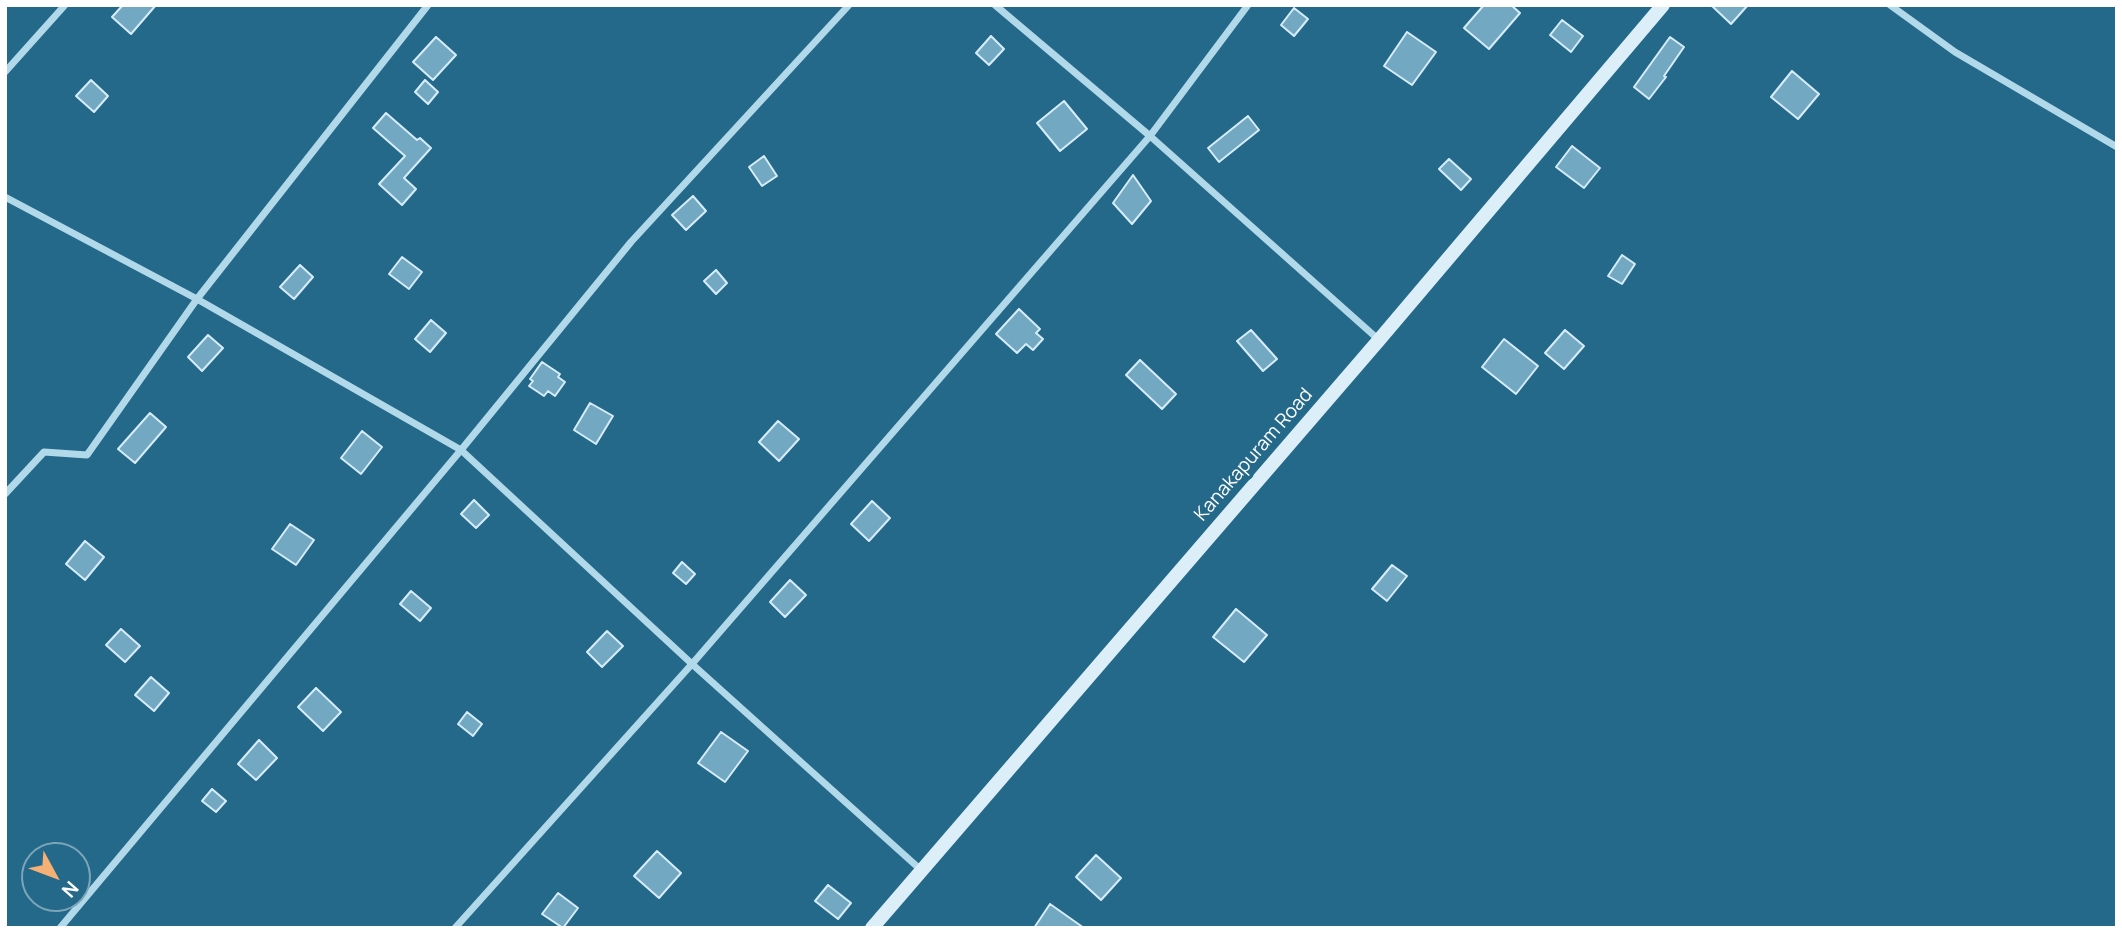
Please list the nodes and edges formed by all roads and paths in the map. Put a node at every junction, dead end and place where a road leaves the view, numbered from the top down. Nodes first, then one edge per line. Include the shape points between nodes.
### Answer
1 (65, 5) edge
2 (428, 5) edge
3 (849, 5) edge
4 (995, 5) edge
5 (1248, 5) edge
6 (1663, 5) edge
7 (1890, 5) edge
8 (5, 72) edge
9 (1150, 135) junction
10 (2117, 147) edge
11 (5, 197) edge
12 (197, 299) junction
13 (1379, 340) junction
14 (461, 450) junction
15 (5, 494) edge
16 (692, 664) junction
17 (921, 870) junction
18 (60, 928) edge
19 (455, 928) edge
20 (872, 928) edge

1 - 8 street
2 - 12 street
3 - 14 street via 631,242
4 - 9 street
5 - 9 street
6 - 13 street, Kanakapuram Road
7 - 10 street via 1955,52
9 - 13 street
9 - 16 street
11 - 12 street
12 - 14 street
12 - 15 street via 87,455 44,452
13 - 17 street, Kanakapuram Road
14 - 16 street
14 - 18 street
16 - 17 street
16 - 19 street
17 - 20 street, Kanakapuram Road

